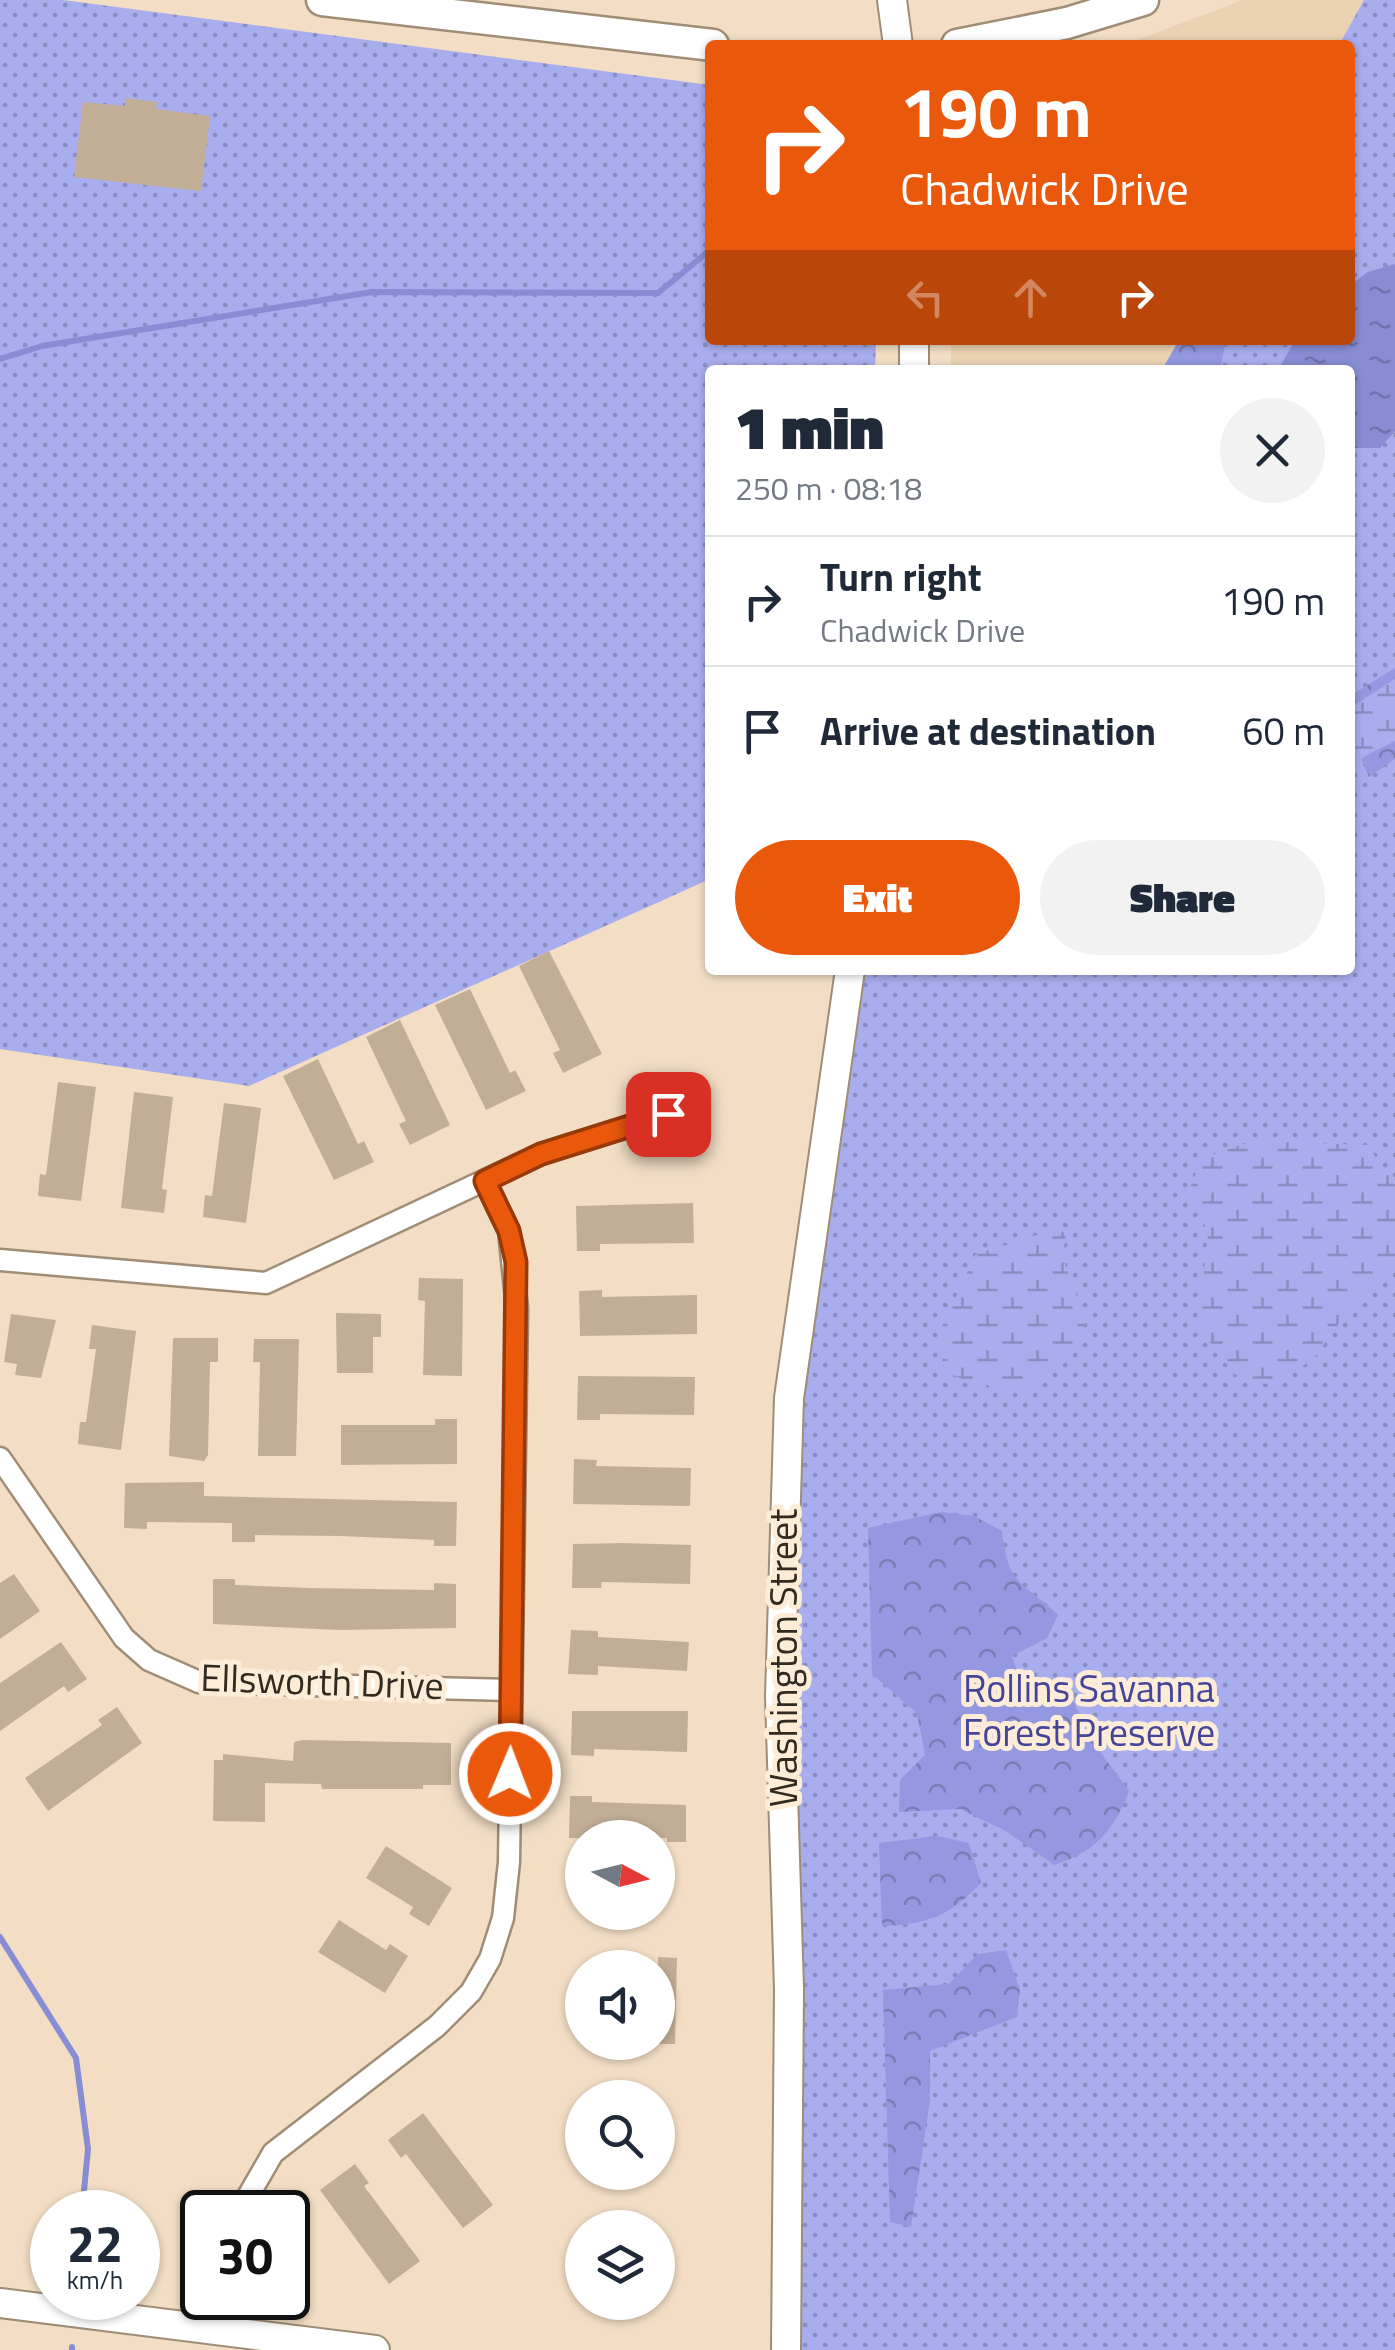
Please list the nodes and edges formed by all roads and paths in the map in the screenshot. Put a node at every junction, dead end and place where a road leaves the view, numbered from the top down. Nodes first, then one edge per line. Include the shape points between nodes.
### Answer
1 (322, 0) edge
2 (892, 0) edge
3 (1143, 0) edge
4 (897, 40) edge
5 (980, 40) edge
6 (705, 44) edge
7 (849, 975) edge
8 (668, 1114) dead end
9 (485, 1181) junction
10 (0, 1260) edge
11 (0, 1458) edge
12 (510, 1690) junction
13 (252, 2190) edge
14 (0, 2302) edge
15 (219, 2320) edge
16 (217, 2330) junction
17 (376, 2350) edge
18 (786, 2350) edge

1 - 6 main road
2 - 4 main road
3 - 5 main road
7 - 18 main road, Washington Street via 788,1418 780,1636 788,1989
8 - 9 street via 541,1154
9 - 10 street via 266,1282
9 - 12 street via 516,1262
11 - 12 street, Ellsworth Drive via 124,1638 177,1675 199,1682
12 - 13 street via 509,1862 490,1959 471,1992 437,2026 273,2153
14 - 16 main road
15 - 16 street
16 - 17 main road

